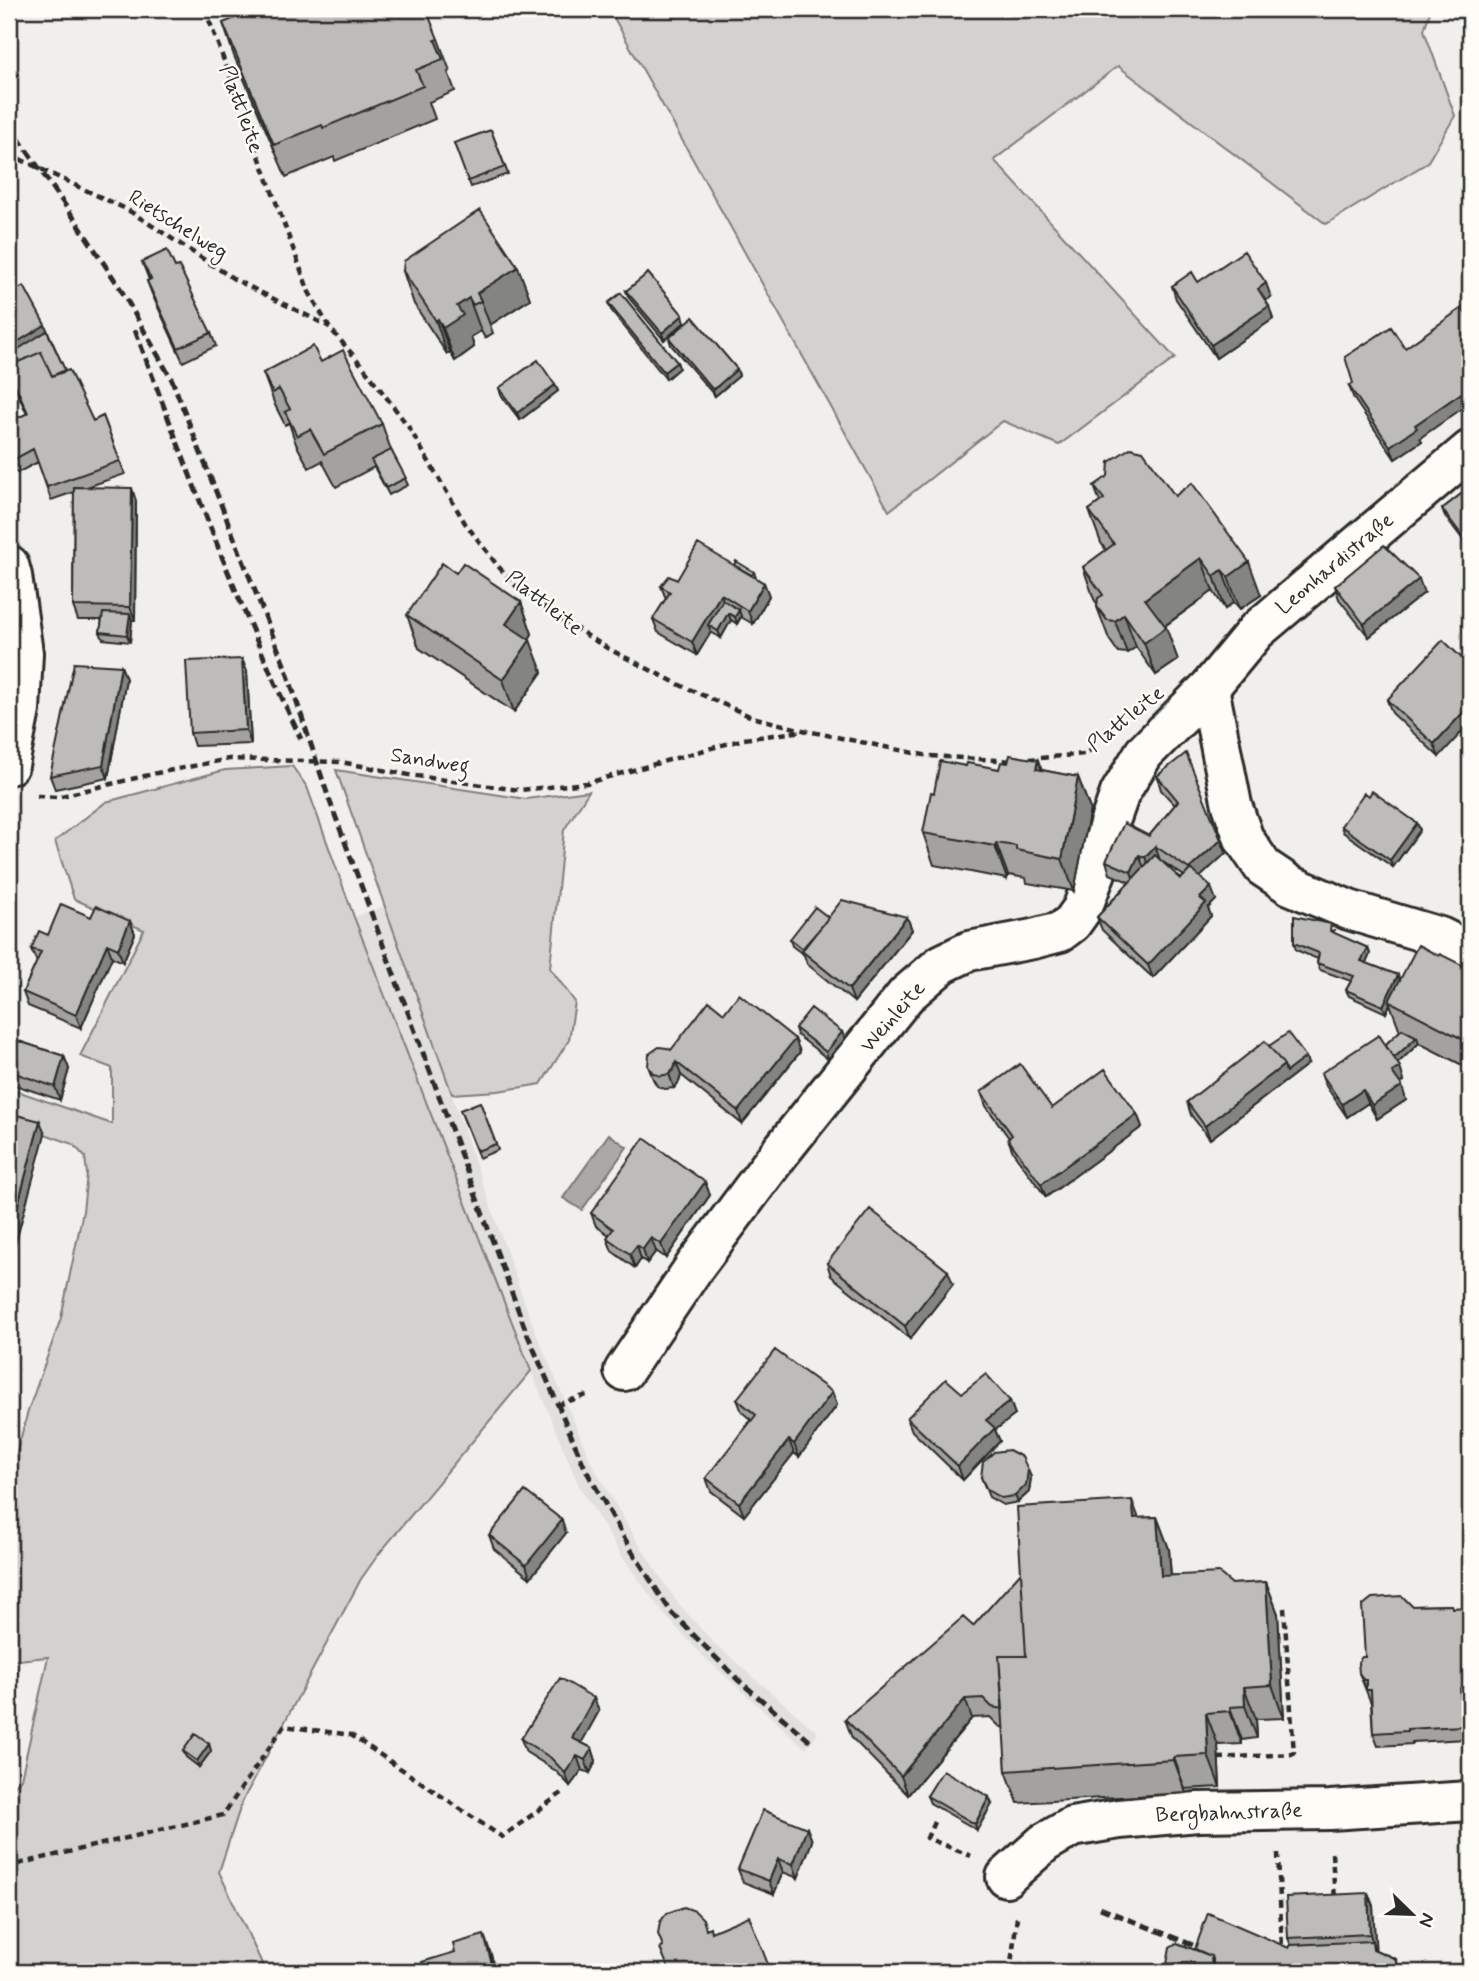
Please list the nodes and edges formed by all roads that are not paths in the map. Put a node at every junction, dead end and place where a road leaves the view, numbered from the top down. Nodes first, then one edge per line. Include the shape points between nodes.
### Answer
1 (1470, 450) edge
2 (9, 565) edge
3 (1209, 688) junction
4 (9, 765) edge
5 (1470, 952) edge
6 (624, 1371) dead end
7 (1470, 1801) edge
8 (1006, 1877) road end

1 - 3 street, Leonhardistraße via 1256,631
2 - 4 street via 23,653 20,710
3 - 5 street via 1232,805 1244,839 1263,867 1290,885 1440,937
3 - 6 street, Weinleite via 1144,753 1120,793 1082,909 1072,923 1060,932 969,951 942,964 906,995 778,1155
7 - 8 street, Bergbahnstraße via 1119,1819 1072,1827 1044,1843

